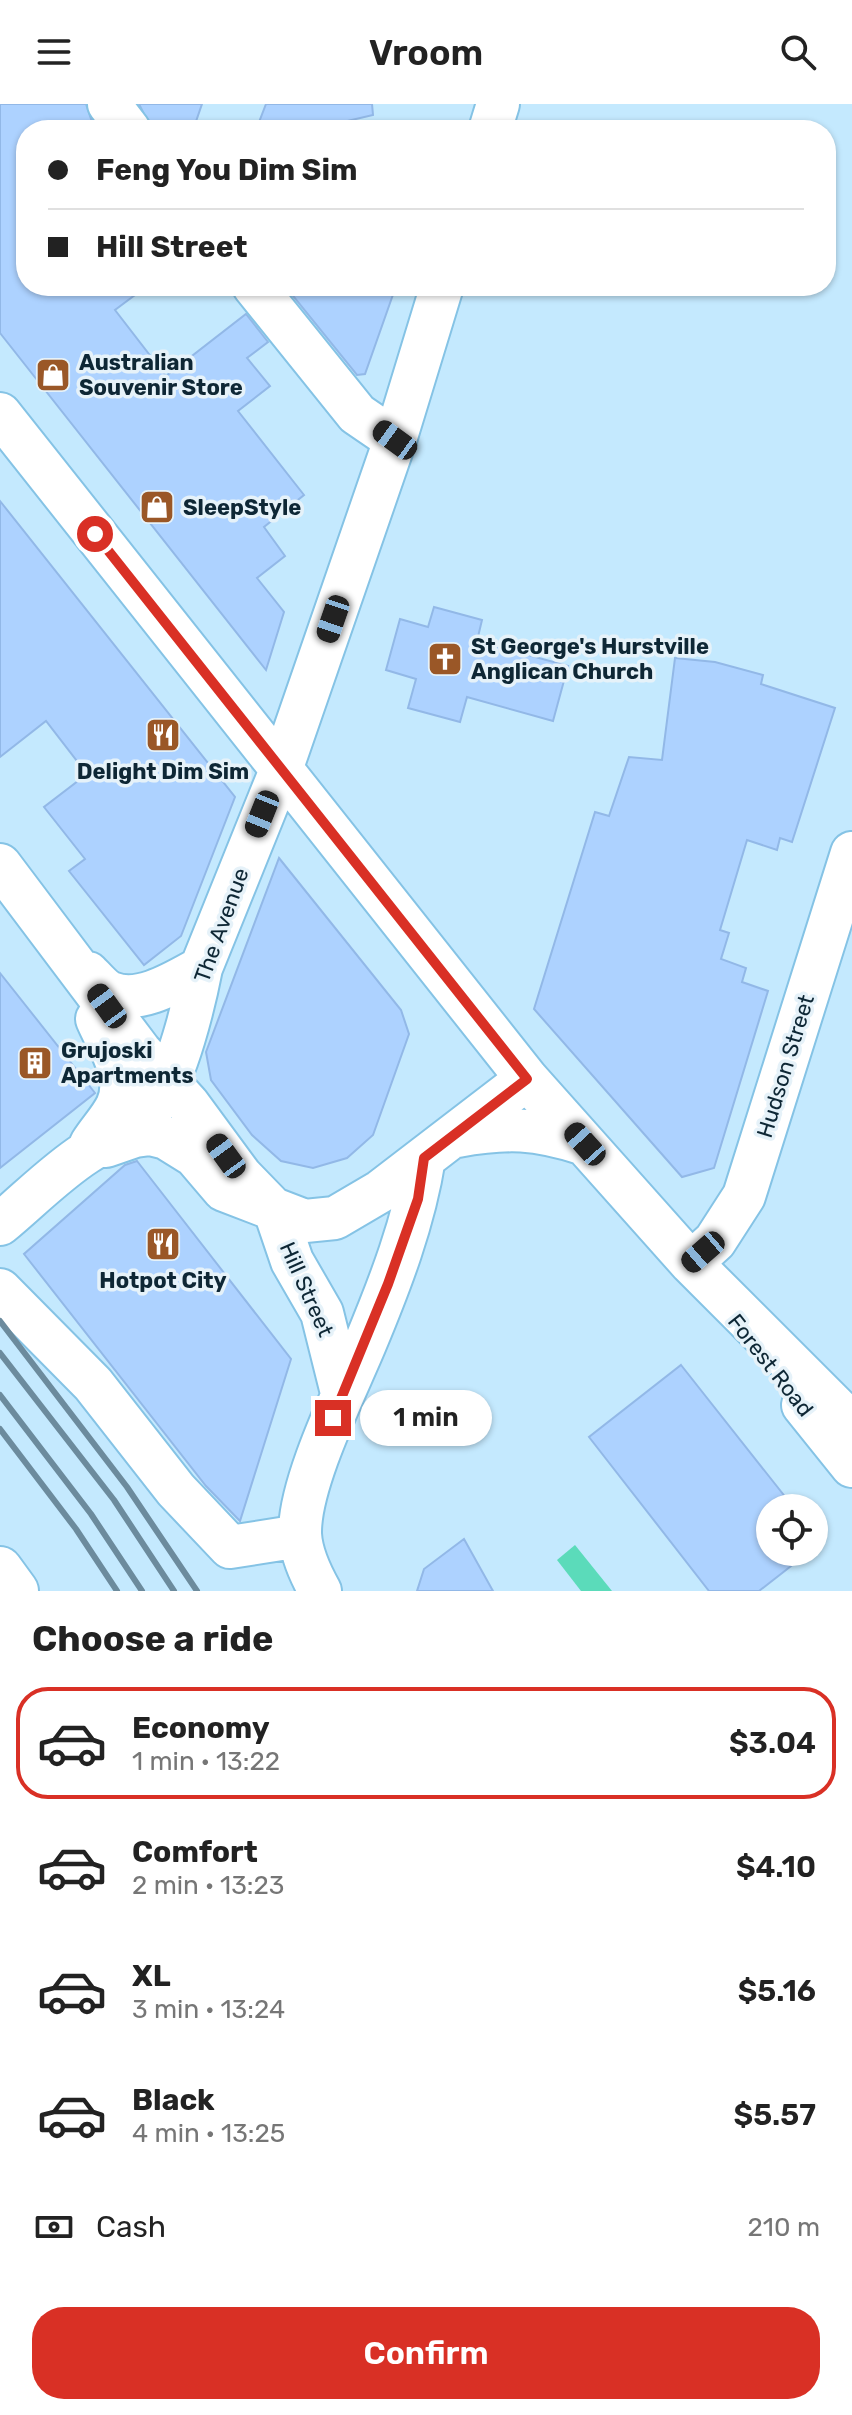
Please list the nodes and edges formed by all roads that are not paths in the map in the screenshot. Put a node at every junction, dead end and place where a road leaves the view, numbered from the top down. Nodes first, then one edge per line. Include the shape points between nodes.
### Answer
1 (109, 104) edge
2 (121, 120) edge
3 (262, 296) edge
4 (439, 296) edge
5 (0, 414) edge
6 (395, 440) junction
7 (281, 770) junction
8 (852, 853) edge
9 (0, 865) edge
10 (74, 960) junction
11 (201, 968) junction
12 (527, 1079) junction
13 (168, 1080) junction
14 (585, 1144) junction
15 (438, 1148) junction
16 (83, 1155) junction
17 (275, 1211) junction
18 (0, 1224) edge
19 (691, 1263) junction
20 (388, 1284) junction
21 (307, 1285) junction
22 (0, 1290) edge
23 (342, 1393) junction
24 (852, 1424) edge
25 (852, 1466) edge
26 (300, 1536) junction
27 (0, 1569) edge
28 (317, 1586) edge
29 (16, 1591) edge

1 - 2 street
3 - 6 street via 357,414
4 - 6 street, The Avenue
5 - 7 street, Forest Road
6 - 7 street, The Avenue
7 - 11 street, The Avenue
7 - 12 street, Forest Road
8 - 19 street, Hudson Street via 744,1196 715,1241
9 - 10 street
10 - 11 street via 111,993 131,996
10 - 13 street via 140,1051
10 - 16 street via 119,1071 118,1105
11 - 13 street, The Avenue
12 - 14 street, Forest Road
12 - 15 street, Hill Street
13 - 16 street, The Avenue via 140,1118
13 - 17 street via 241,1176
14 - 15 street via 518,1128
14 - 19 street, Forest Road
15 - 17 street, Hill Street via 363,1204 335,1218 305,1221
15 - 20 street, Hill Street
16 - 17 street via 135,1136 166,1138 195,1156 224,1190
16 - 18 street, The Avenue
17 - 21 street, Hill Street via 292,1261
19 - 24 street, Forest Road
19 - 25 street, Forest Road
20 - 21 street via 346,1296
20 - 23 street, Hill Street
21 - 23 street, Hill Street via 332,1343
22 - 26 street via 93,1384 176,1490 230,1547
23 - 26 street, Hill Street via 307,1495
26 - 28 street, Hill Street
27 - 29 main road

